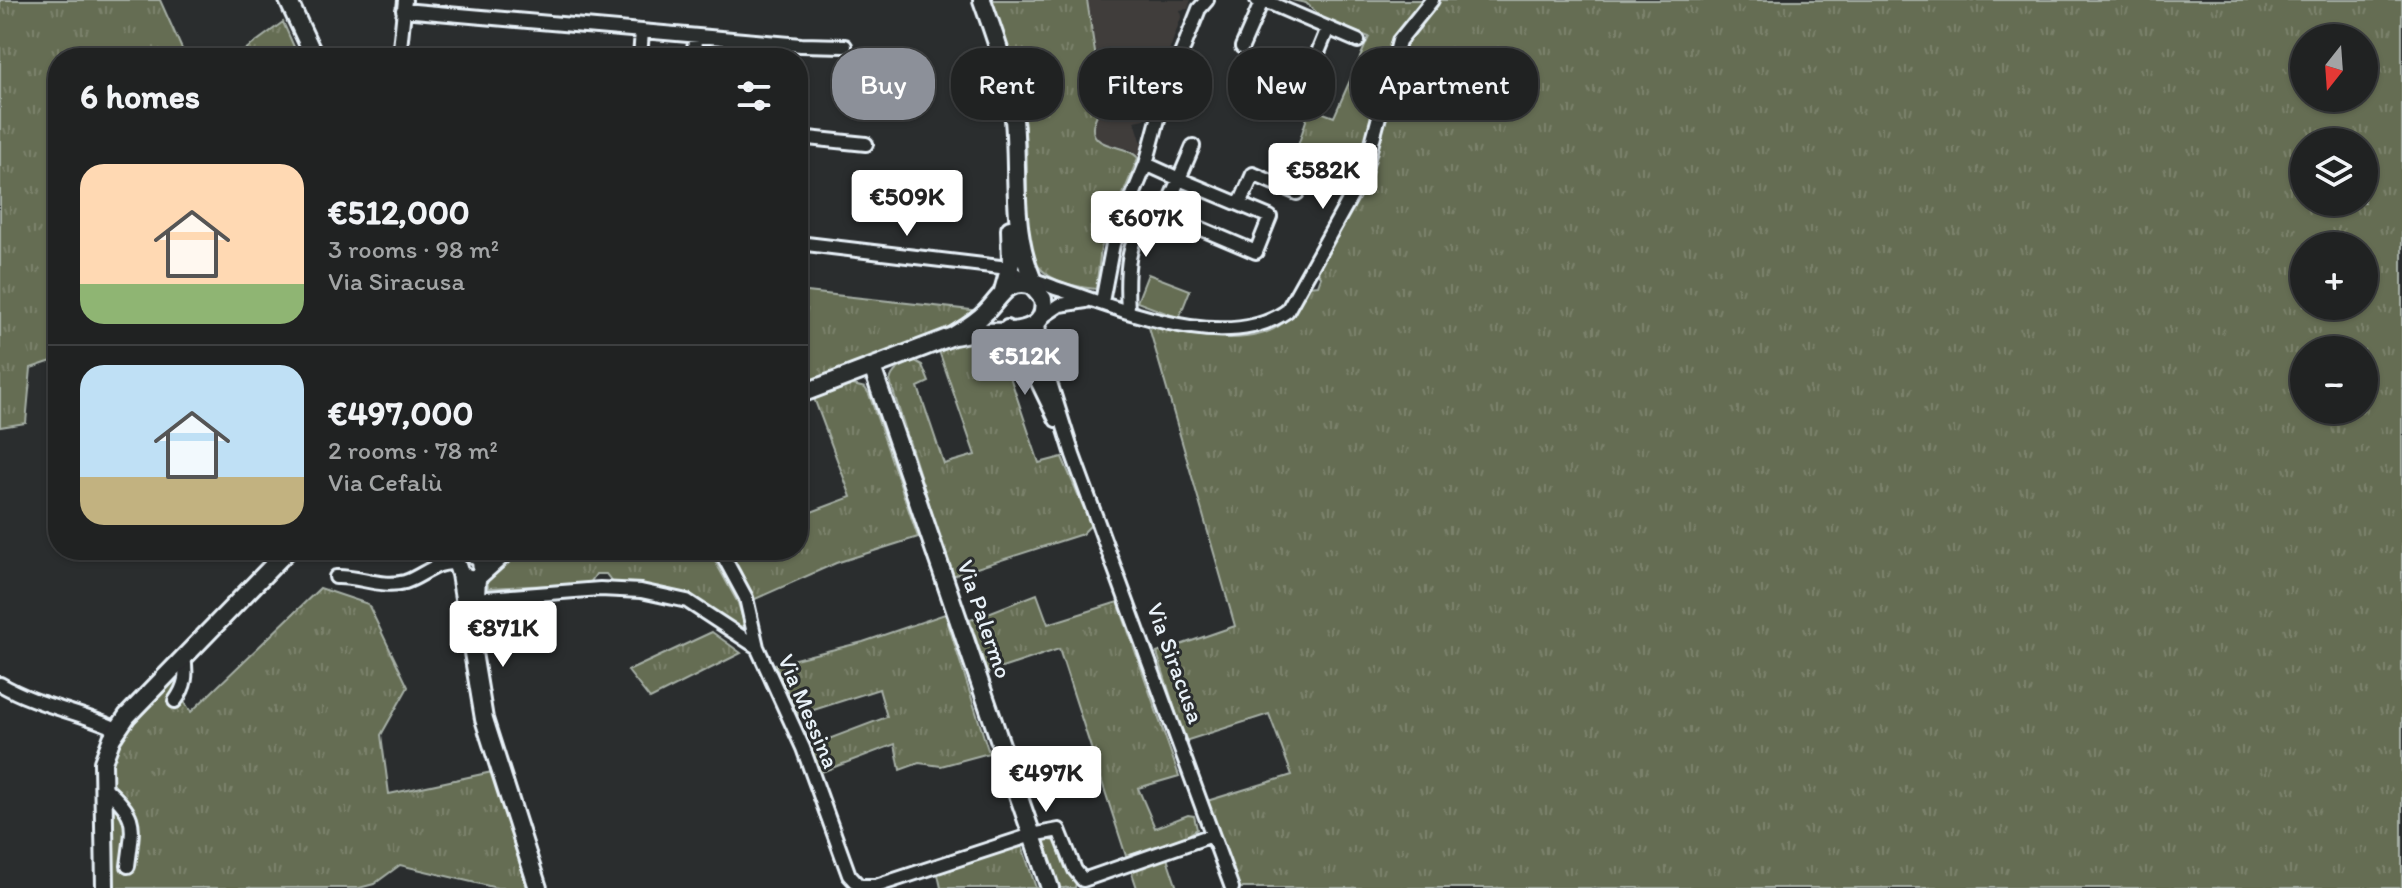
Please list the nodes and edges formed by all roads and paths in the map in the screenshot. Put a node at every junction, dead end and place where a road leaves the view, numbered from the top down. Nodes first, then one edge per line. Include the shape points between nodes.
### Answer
1 (288, 0) edge
2 (982, 0) edge
3 (1207, 0) edge
4 (1432, 0) edge
5 (1259, 1) edge
6 (404, 5) edge
7 (1328, 28) junction
8 (642, 31) junction
9 (695, 36) junction
10 (1358, 41) dead end
11 (845, 46) dead end
12 (1242, 47) dead end
13 (310, 48) edge
14 (400, 48) edge
15 (641, 48) edge
16 (694, 48) edge
17 (1320, 48) edge
18 (808, 138) edge
19 (1015, 143) junction
20 (866, 144) dead end
21 (1193, 146) dead end
22 (1146, 164) junction
23 (1181, 174) junction
24 (1297, 193) dead end
25 (1131, 199) junction
26 (1242, 200) junction
27 (1146, 205) junction
28 (1164, 213) junction
29 (808, 245) edge
30 (1018, 285) junction
31 (1102, 302) junction
32 (1128, 311) junction
33 (1040, 320) junction
34 (1010, 332) junction
35 (953, 336) junction
36 (872, 367) junction
37 (808, 391) edge
38 (1073, 455) junction
39 (278, 560) edge
40 (725, 560) edge
41 (467, 562) edge
42 (336, 577) dead end
43 (474, 599) junction
44 (757, 647) junction
45 (184, 657) junction
46 (0, 684) edge
47 (175, 701) dead end
48 (120, 725) junction
49 (498, 759) junction
50 (104, 787) junction
51 (1032, 835) junction
52 (1212, 835) junction
53 (128, 866) dead end
54 (1082, 884) edge
55 (860, 887) edge
56 (105, 888) edge
57 (538, 888) edge
58 (1050, 888) edge
59 (1232, 888) edge

1 - 13 street
2 - 19 street via 1008,80
3 - 22 street via 1164,97
4 - 32 street via 1399,41 1364,173 1287,311 1258,327 1217,331
5 - 7 street
5 - 12 street
6 - 8 street
6 - 14 street
7 - 10 street
7 - 17 street
8 - 9 street
8 - 15 street
9 - 11 street
9 - 16 street
18 - 20 street
19 - 30 street
19 - 30 street via 1009,244
21 - 23 street
22 - 23 street
22 - 25 street
23 - 26 street
23 - 28 street
24 - 26 street via 1253,174
25 - 27 street
25 - 31 street via 1113,244
26 - 28 street via 1270,217 1256,252
27 - 28 street
27 - 32 street via 1126,266
29 - 30 street
30 - 31 street
30 - 33 street via 1043,299
30 - 34 street via 998,312
30 - 35 street
31 - 32 street
31 - 33 street via 1070,302 1052,308
33 - 34 street
33 - 38 street via 1041,354
34 - 35 street
34 - 38 street
35 - 36 street
36 - 37 street
36 - 51 street, Via Palermo
38 - 52 street, Via Siracusa
39 - 45 street
40 - 44 street, Via Messina via 746,598
41 - 42 street via 438,565 395,584
41 - 43 street
41 - 49 street via 484,719
43 - 44 street via 641,591 687,601
43 - 49 street
44 - 55 street, Via Messina via 803,748 849,875
45 - 47 street via 184,688
45 - 48 street
46 - 48 street via 35,703
48 - 50 street via 103,762
49 - 57 street
50 - 53 street via 133,823
50 - 56 street
51 - 54 street via 1059,830
51 - 55 street
51 - 58 street, Via Palermo
52 - 54 street
52 - 59 street, Via Siracusa

